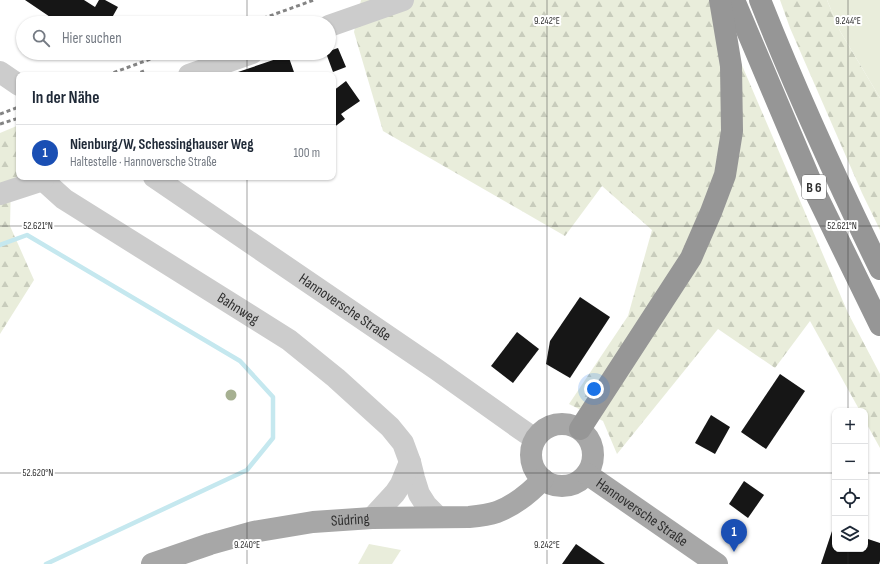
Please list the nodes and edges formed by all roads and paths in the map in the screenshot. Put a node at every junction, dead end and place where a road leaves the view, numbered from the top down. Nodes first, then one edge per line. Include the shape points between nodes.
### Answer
1 (403, 0) edge
2 (720, 0) edge
3 (734, 0) edge
4 (760, 0) edge
5 (336, 24) edge
6 (232, 60) edge
7 (0, 72) edge
8 (198, 72) edge
9 (16, 83) edge
10 (38, 180) edge
11 (46, 180) edge
12 (158, 180) edge
13 (0, 194) edge
14 (880, 269) edge
15 (880, 325) edge
16 (580, 429) junction
17 (535, 439) junction
18 (410, 462) junction
19 (587, 474) junction
20 (543, 479) junction
21 (372, 518) junction
22 (438, 518) junction
23 (706, 561) edge
24 (152, 564) edge

1 - 5 street
2 - 16 highway via 731,66 732,131 725,175 691,258
3 - 15 highway, B 6 via 817,196
4 - 14 highway, B 6 via 836,178
6 - 8 street
7 - 9 street
10 - 13 street
11 - 18 street, Bahnweg via 64,199 289,340 390,427 403,443
12 - 17 street, Hannoversche Straße
16 - 17 main road via 572,425 552,425
16 - 19 main road, Hannoversche Straße via 592,446 593,456
17 - 20 main road via 532,446 532,464
18 - 21 street via 395,493
18 - 22 street, Bahnweg via 419,494
19 - 20 main road, Hannoversche Straße via 571,485 551,484
19 - 23 main road, Hannoversche Straße
20 - 22 main road, Südring via 520,500 498,512 470,518
21 - 22 main road, Südring
21 - 24 main road, Südring via 313,522 253,532

